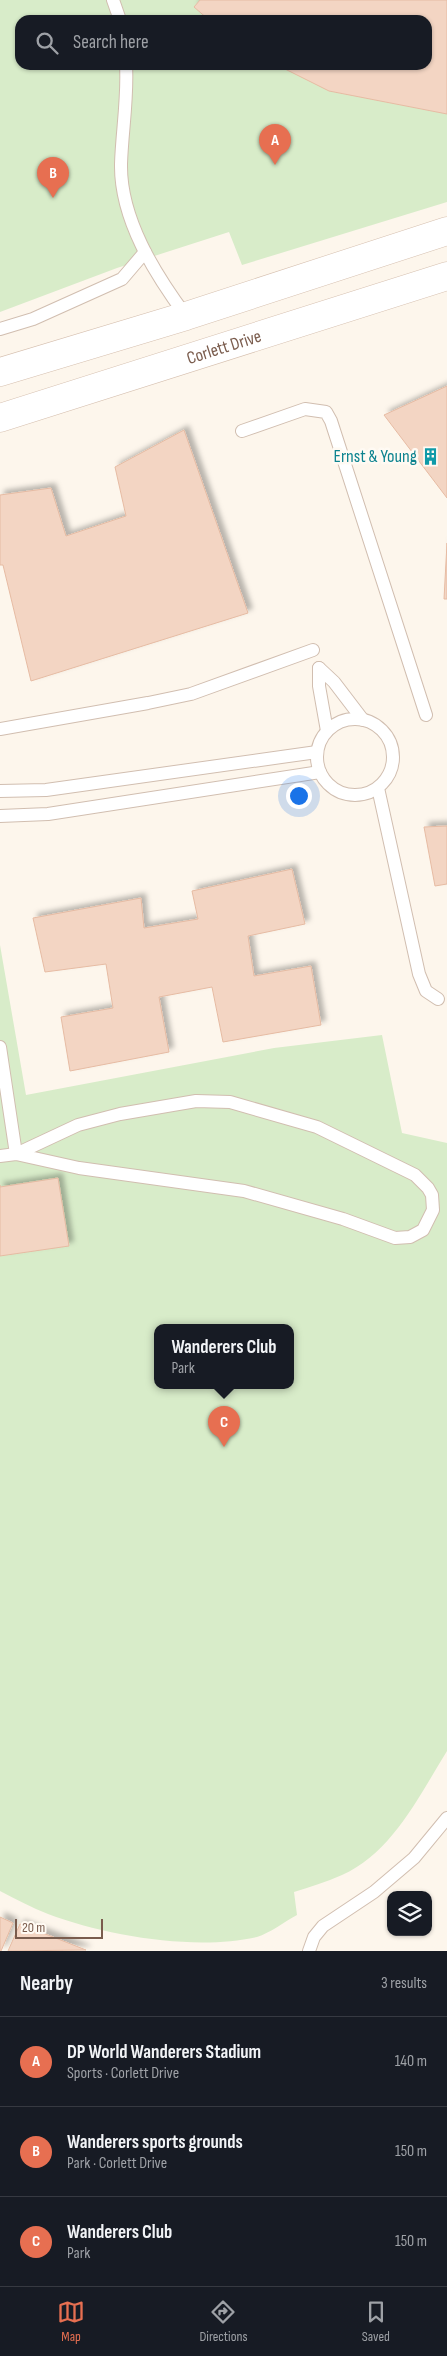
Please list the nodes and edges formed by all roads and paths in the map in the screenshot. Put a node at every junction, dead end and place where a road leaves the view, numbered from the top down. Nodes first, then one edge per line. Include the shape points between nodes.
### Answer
1 (113, 0) edge
2 (118, 15) edge
3 (126, 70) edge
4 (447, 231) edge
5 (145, 252) junction
6 (447, 276) edge
7 (186, 316) junction
8 (0, 329) edge
9 (0, 372) edge
10 (0, 418) edge
11 (242, 430) dead end
12 (312, 650) dead end
13 (426, 715) dead end
14 (363, 720) junction
15 (0, 728) edge
16 (326, 731) junction
17 (317, 752) junction
18 (320, 772) junction
19 (378, 788) junction
20 (0, 791) edge
21 (0, 816) edge
22 (438, 999) dead end
23 (0, 1046) edge
24 (16, 1154) junction
25 (0, 1156) edge
26 (447, 1818) edge
27 (309, 1951) edge

1 - 2 lane
3 - 5 lane via 128,94 122,181 126,202
4 - 7 main road
5 - 7 lane via 162,284
5 - 8 lane via 122,279 33,319
6 - 10 main road, Corlett Drive
7 - 9 main road
11 - 13 lane via 305,409 326,412
12 - 15 lane via 191,694
14 - 16 lane via 347,720
14 - 16 lane via 319,668
14 - 19 lane via 377,726 392,746 393,763
16 - 17 lane
17 - 18 lane
17 - 20 lane via 46,790
18 - 19 lane via 324,780 340,792 359,795
18 - 21 lane via 48,814
19 - 22 lane via 419,974 426,991
23 - 24 lane
24 - 24 lane via 78,1125 120,1114 196,1101 230,1102 317,1126 415,1175 432,1195 433,1210 424,1230 410,1237 396,1238 244,1191 79,1168
24 - 25 lane
26 - 27 lane via 414,1858 374,1892 323,1926

